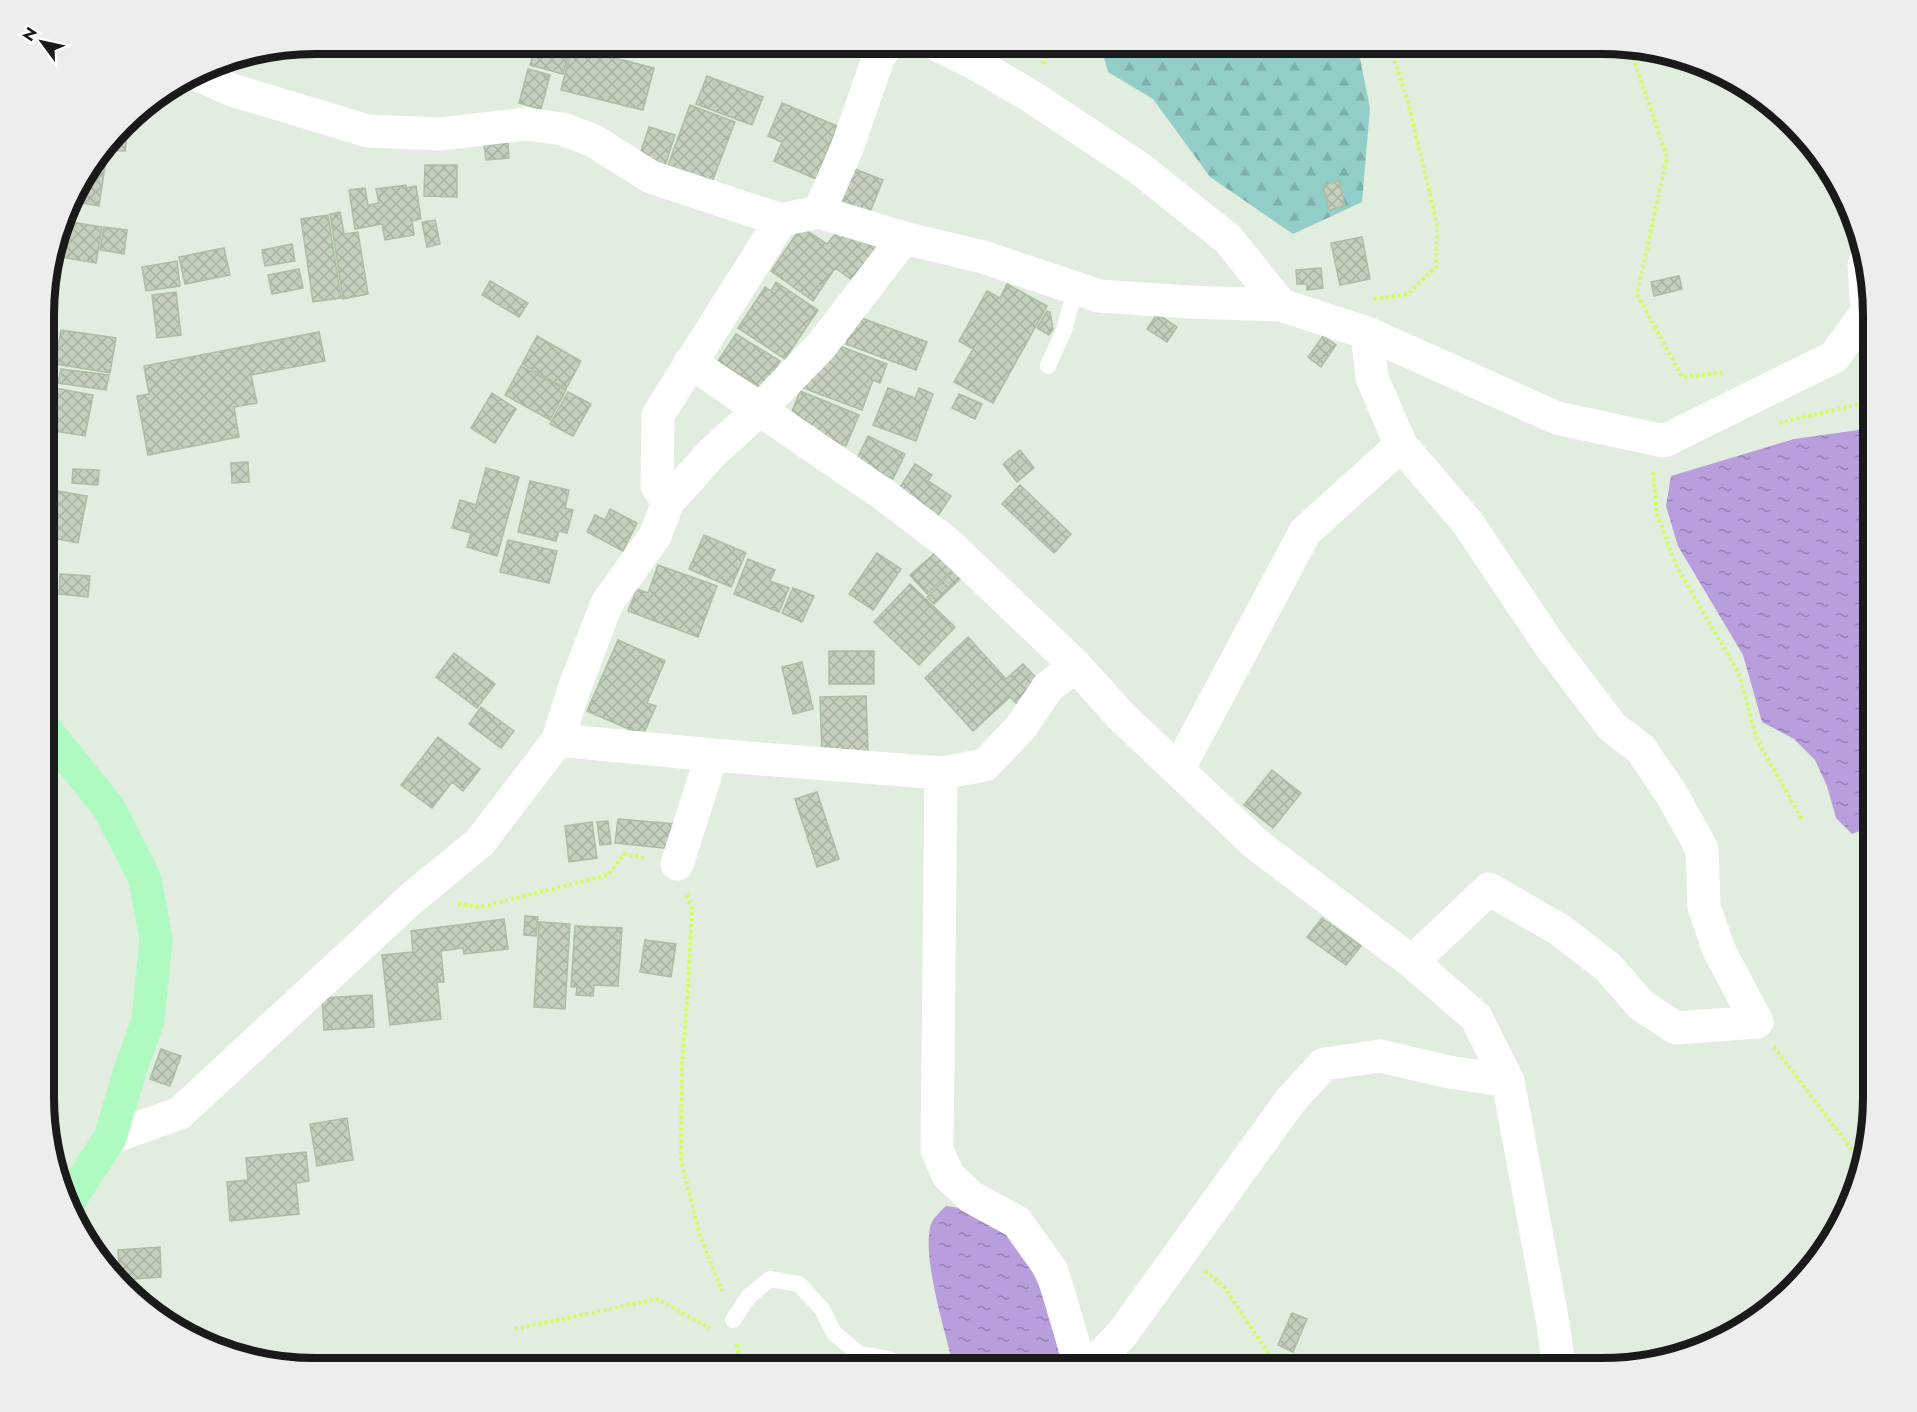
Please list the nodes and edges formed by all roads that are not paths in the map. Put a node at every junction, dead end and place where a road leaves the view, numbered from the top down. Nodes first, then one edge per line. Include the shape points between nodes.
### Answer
1 (880, 54) edge
2 (956, 54) edge
3 (205, 78) edge
4 (819, 212) junction
5 (781, 220) junction
6 (904, 238) junction
7 (1076, 287) junction
8 (1281, 305) junction
9 (1863, 317) edge
10 (1367, 333) junction
11 (690, 362) junction
12 (1048, 366) dead end
13 (760, 409) junction
14 (1401, 445) junction
15 (668, 502) junction
16 (1076, 666) junction
17 (54, 740) edge
18 (558, 740) junction
19 (712, 755) junction
20 (1178, 770) junction
21 (940, 773) junction
22 (677, 864) road end
23 (1412, 962) junction
24 (1508, 1081) junction
25 (110, 1138) junction
26 (73, 1195) edge
27 (733, 1320) road end
28 (883, 1358) edge
29 (1077, 1358) edge
30 (1099, 1358) edge
31 (1558, 1358) edge

1 - 4 street
2 - 8 street via 1029,95 1139,168 1228,239
3 - 5 street via 232,90 368,131 440,134 526,124 562,129 594,141 651,177
4 - 5 street
4 - 6 street
5 - 11 street
6 - 7 street via 983,257
6 - 13 street via 821,346
7 - 8 street via 1099,296
7 - 12 lane via 1064,330
8 - 10 street
9 - 10 street via 1834,357 1664,441 1557,417
10 - 14 street via 1372,378
11 - 13 street
11 - 15 street via 658,415 657,486
13 - 15 street via 712,453
13 - 16 street via 946,542
14 - 20 street via 1305,532
14 - 23 street via 1467,522 1549,644 1612,727 1641,749 1672,795 1702,849 1704,907 1719,950 1757,1022 1676,1028 1641,1005 1608,967 1560,930 1489,890
15 - 18 street via 655,536 607,603
16 - 20 street via 1120,716
16 - 21 street via 1048,687 1022,727 985,765
17 - 25 street via 109,808 145,879 156,940 148,1020
18 - 19 street
18 - 25 street via 480,842 412,898 180,1113
19 - 21 street
19 - 22 street
20 - 23 street via 1256,844
21 - 29 street via 937,1150 948,1175 972,1197 1017,1222 1052,1271
23 - 24 street via 1476,1017
24 - 30 street via 1380,1056 1324,1064 1290,1101 1122,1334
24 - 31 street
25 - 26 street
27 - 28 lane via 749,1296 770,1279 799,1284 822,1309 834,1333 858,1354

